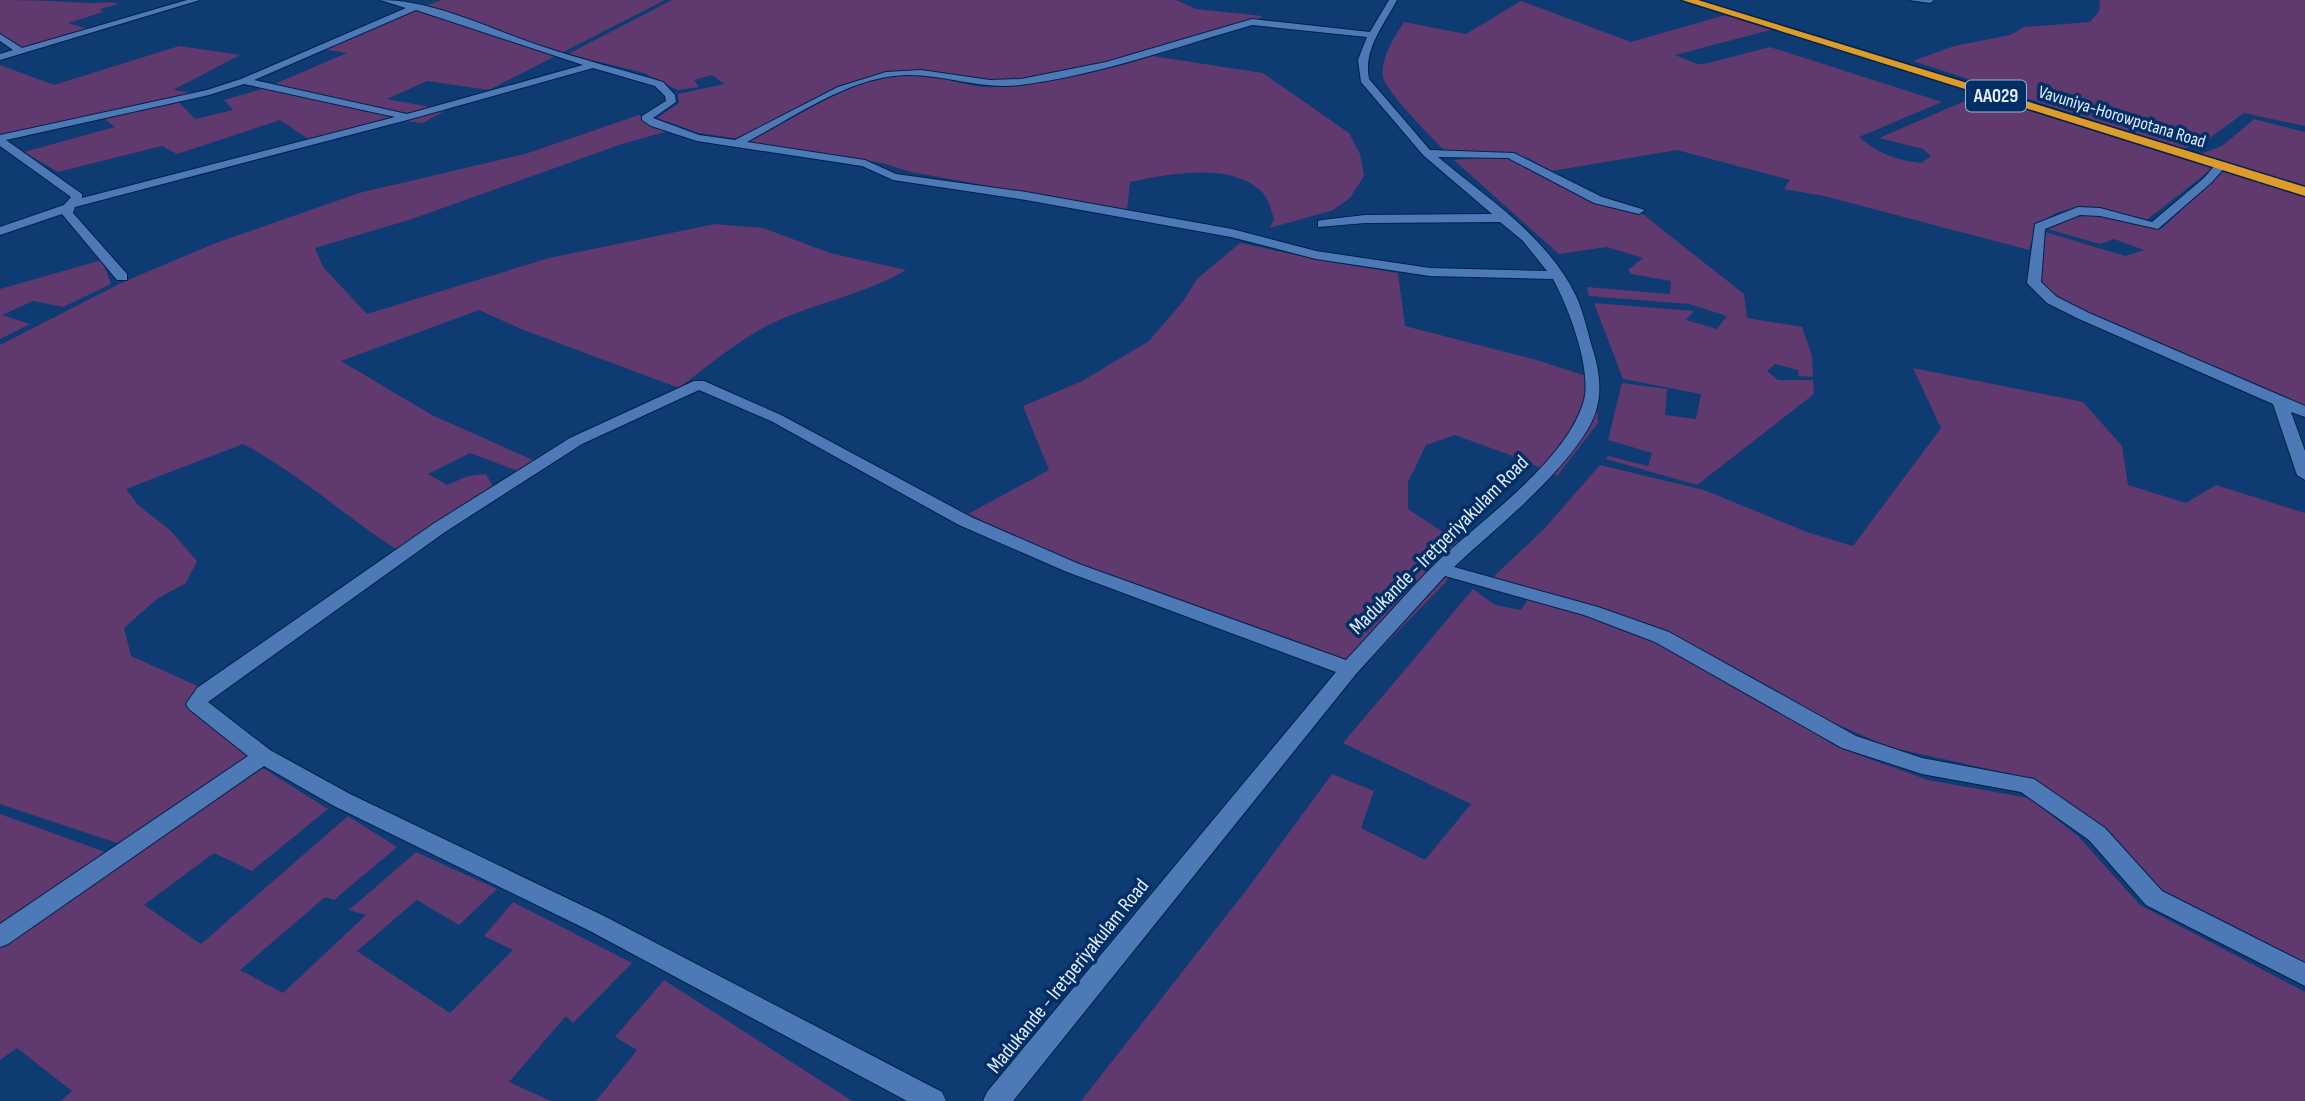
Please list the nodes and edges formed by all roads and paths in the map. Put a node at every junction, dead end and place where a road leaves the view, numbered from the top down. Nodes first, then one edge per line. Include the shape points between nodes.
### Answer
1 (196, 0) edge
2 (384, 0) edge
3 (437, 0) edge
4 (1393, 0) edge
5 (1687, 0) edge
6 (1913, 0) edge
7 (1930, 0) edge
8 (416, 7) junction
9 (1375, 34) junction
10 (0, 37) edge
11 (21, 51) junction
12 (0, 57) edge
13 (592, 65) junction
14 (244, 81) junction
15 (407, 117) junction
16 (0, 140) edge
17 (736, 144) junction
18 (1427, 153) junction
19 (2220, 166) junction
20 (2305, 192) edge
21 (69, 207) junction
22 (1639, 210) dead end
23 (1505, 218) junction
24 (1322, 224) dead end
25 (0, 231) edge
26 (1557, 275) junction
27 (122, 277) dead end
28 (2280, 401) junction
29 (2305, 412) edge
30 (2305, 475) edge
31 (1441, 569) junction
32 (1349, 669) junction
33 (263, 756) junction
34 (0, 937) edge
35 (2305, 975) edge
36 (933, 1101) edge
37 (996, 1101) edge

1 - 11 street
2 - 8 street
3 - 8 street
4 - 9 street, Madukande - Iretperiyakulam Road
5 - 19 highway, Vavuniya-Horowpotana Road / AA029
6 - 7 street
8 - 13 street
8 - 14 street
9 - 17 street via 1252,22 1137,58 1023,82 996,85 930,72 891,73 825,96
9 - 18 street, Madukande - Iretperiyakulam Road via 1363,60 1364,79
10 - 11 street
11 - 12 street
13 - 15 street
13 - 17 street via 659,84 671,103 646,118 655,124 697,138
14 - 15 street
14 - 16 street
15 - 21 street
16 - 21 street via 78,196
17 - 26 street via 865,163 893,177 1232,233 1316,255 1430,272
18 - 22 street via 1510,155 1598,200
18 - 23 street, Madukande - Iretperiyakulam Road
19 - 20 highway, Vavuniya-Horowpotana Road / AA029
19 - 28 street via 2154,226 2078,211 2039,227 2034,282 2052,300 2084,316
21 - 25 street
21 - 27 street via 67,212
23 - 24 street via 1365,219
23 - 26 street, Madukande - Iretperiyakulam Road
26 - 31 street, Madukande - Iretperiyakulam Road via 1570,298 1593,374 1592,398 1582,426 1562,456
28 - 29 street
28 - 30 street
31 - 32 street, Madukande - Iretperiyakulam Road
31 - 35 street via 1591,611 1662,637 1849,742 1922,766 2026,785 2097,834 2154,898
32 - 33 street via 1073,568 965,521 776,418 699,384 565,448 439,528 204,693 196,704
32 - 37 street, Madukande - Iretperiyakulam Road
33 - 34 street
33 - 36 street via 342,800 596,923

